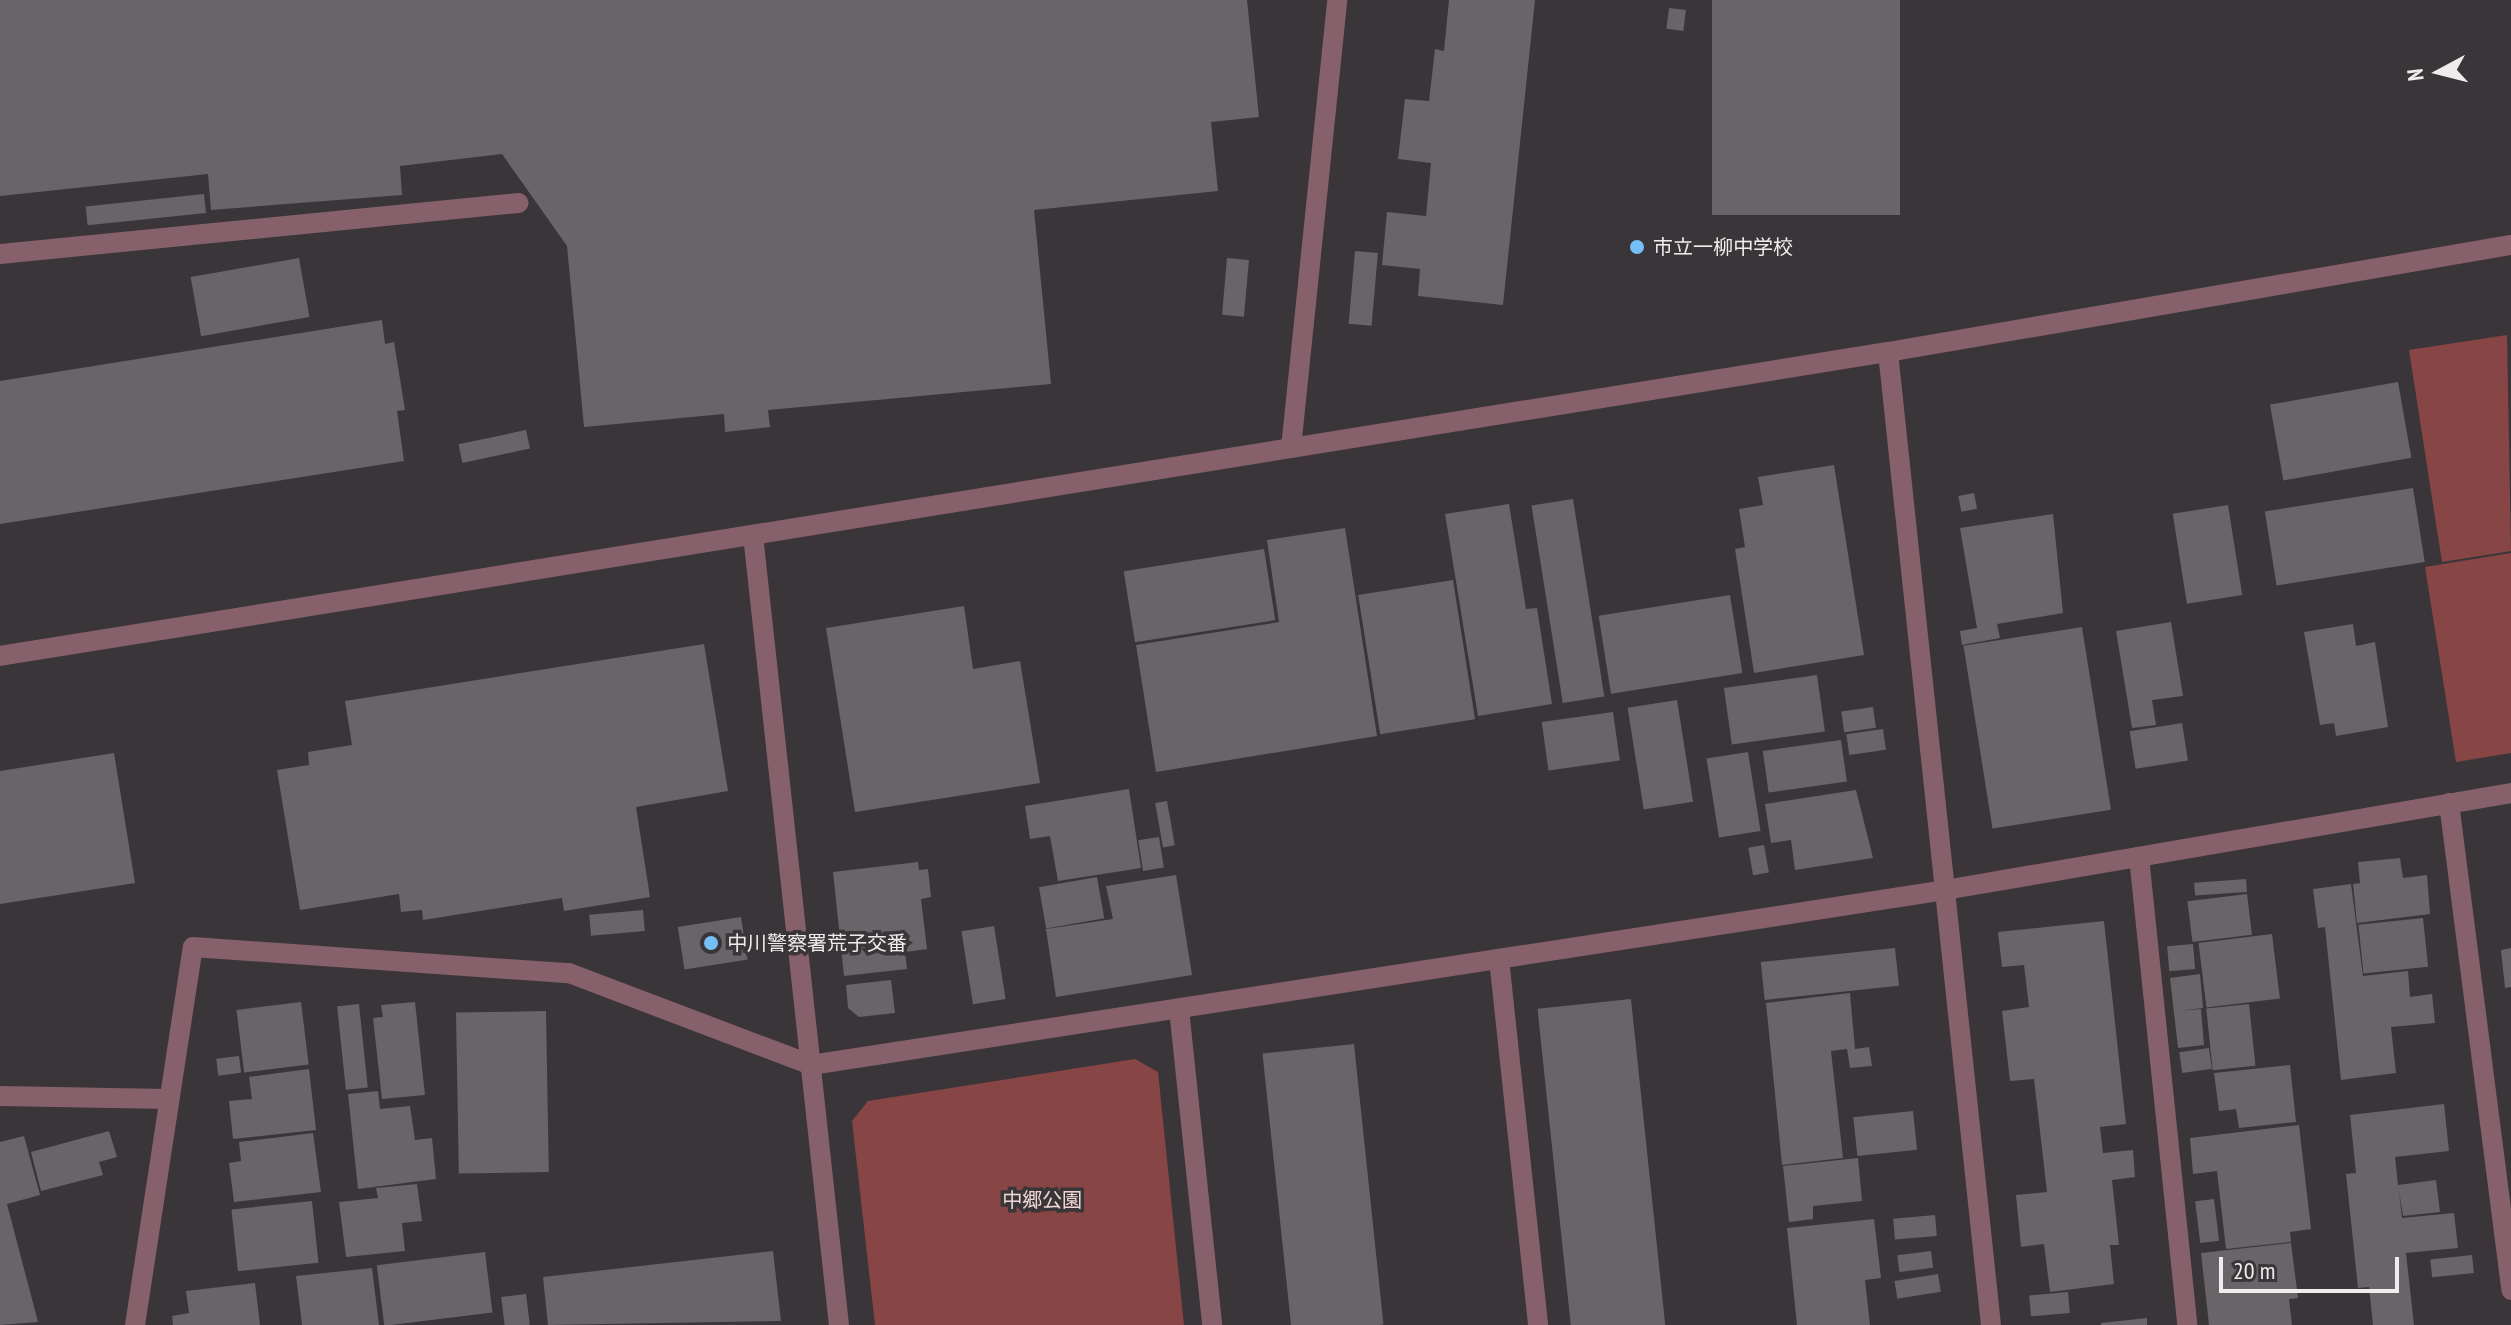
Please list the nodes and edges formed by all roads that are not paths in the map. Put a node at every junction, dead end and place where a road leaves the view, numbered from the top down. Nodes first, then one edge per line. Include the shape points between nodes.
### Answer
1 (1337, 0) edge
2 (518, 203) dead end
3 (2511, 245) edge
4 (0, 254) edge
5 (1888, 352) junction
6 (1291, 448) junction
7 (753, 535) junction
8 (0, 656) edge
9 (2511, 793) edge
10 (2449, 803) junction
11 (2139, 857) junction
12 (1945, 890) junction
13 (1499, 959) junction
14 (1179, 1009) junction
15 (811, 1065) junction
16 (0, 1096) edge
17 (167, 1099) junction
18 (2511, 1290) edge
19 (135, 1325) edge
20 (839, 1325) edge
21 (1212, 1325) edge
22 (1538, 1325) edge
23 (1991, 1325) edge
24 (2187, 1325) edge

1 - 6 street
2 - 4 street
3 - 5 street
5 - 6 street
5 - 12 street
6 - 7 street
7 - 8 street
7 - 15 street
9 - 10 street
10 - 11 street
10 - 18 street
11 - 12 street
11 - 24 street
12 - 13 street
12 - 23 street
13 - 14 street
13 - 22 street
14 - 15 street
14 - 21 street
15 - 17 street via 569,973 193,947
15 - 20 street
16 - 17 street
17 - 19 street

